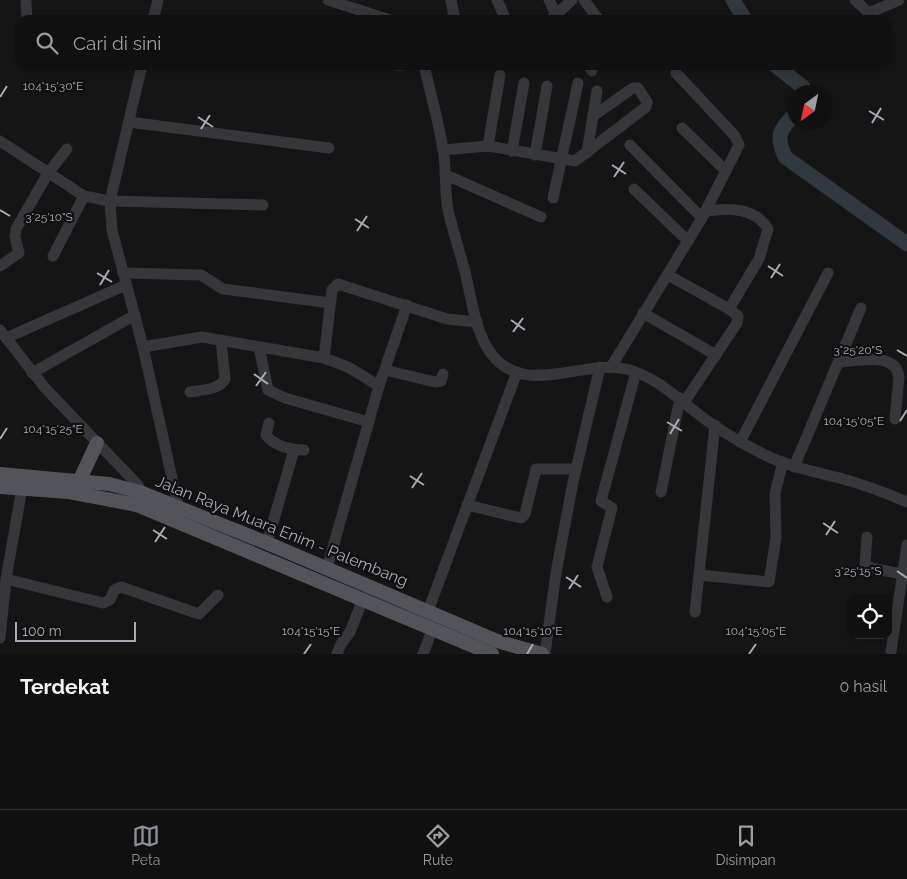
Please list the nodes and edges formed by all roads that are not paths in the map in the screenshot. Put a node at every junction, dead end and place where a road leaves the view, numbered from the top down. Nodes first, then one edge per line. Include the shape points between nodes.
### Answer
1 (26, 0) edge
2 (158, 0) edge
3 (328, 0) edge
4 (451, 0) edge
5 (498, 0) edge
6 (549, 0) edge
7 (572, 0) edge
8 (584, 0) edge
9 (855, 0) edge
10 (899, 0) edge
11 (27, 15) edge
12 (154, 15) edge
13 (374, 15) edge
14 (454, 15) edge
15 (504, 15) edge
16 (552, 15) edge
17 (555, 15) edge
18 (595, 15) edge
19 (141, 70) edge
20 (425, 70) edge
21 (676, 74) dead end
22 (500, 75) dead end
23 (524, 82) dead end
24 (578, 84) dead end
25 (547, 86) dead end
26 (596, 91) dead end
27 (593, 116) junction
28 (129, 122) junction
29 (682, 128) dead end
30 (0, 142) edge
31 (630, 145) dead end
32 (488, 146) junction
33 (329, 148) dead end
34 (67, 149) dead end
35 (443, 150) junction
36 (512, 151) junction
37 (587, 153) junction
38 (535, 155) junction
39 (560, 160) junction
40 (726, 172) junction
41 (48, 173) junction
42 (446, 175) junction
43 (634, 189) dead end
44 (84, 196) junction
45 (553, 198) dead end
46 (110, 201) junction
47 (263, 205) dead end
48 (704, 215) junction
49 (541, 217) dead end
50 (688, 241) junction
51 (53, 256) dead end
52 (0, 266) edge
53 (123, 273) junction
54 (828, 273) dead end
55 (668, 275) junction
56 (126, 285) junction
57 (330, 303) junction
58 (407, 305) junction
59 (861, 308) dead end
60 (729, 309) junction
61 (644, 313) junction
62 (135, 315) junction
63 (477, 322) junction
64 (3, 334) edge
65 (221, 340) junction
66 (143, 347) junction
67 (259, 347) junction
68 (716, 355) junction
69 (324, 358) junction
70 (839, 362) junction
71 (606, 367) junction
72 (385, 370) junction
73 (517, 372) junction
74 (636, 372) junction
75 (32, 373) junction
76 (443, 374) dead end
77 (379, 386) junction
78 (190, 392) dead end
79 (682, 400) junction
80 (895, 419) dead end
81 (369, 422) junction
82 (268, 423) dead end
83 (715, 425) junction
84 (740, 442) junction
85 (97, 443) junction
86 (788, 464) junction
87 (576, 469) junction
88 (0, 474) edge
89 (0, 487) edge
90 (22, 488) junction
91 (76, 488) junction
92 (662, 492) dead end
93 (139, 498) junction
94 (907, 502) edge
95 (467, 505) junction
96 (180, 508) junction
97 (179, 524) junction
98 (867, 537) dead end
99 (262, 541) junction
100 (907, 545) edge
101 (252, 552) junction
102 (327, 568) junction
103 (699, 575) junction
104 (6, 579) junction
105 (904, 580) edge
106 (218, 596) dead end
107 (607, 597) dead end
108 (362, 599) junction
109 (428, 611) junction
110 (695, 612) dead end
111 (433, 628) junction
112 (0, 638) edge
113 (891, 651) dead end
114 (337, 654) edge
115 (423, 654) edge
116 (492, 654) edge
117 (544, 654) edge

1 - 11 street
2 - 12 street
3 - 13 street
4 - 14 street
5 - 15 street
6 - 16 street
7 - 17 street
8 - 18 street
9 - 10 street via 869,12
19 - 28 street
20 - 35 street
21 - 40 street via 738,140 738,149
22 - 32 street
23 - 36 street
24 - 39 street
25 - 38 street
26 - 27 street
27 - 37 street
27 - 37 street via 633,88 638,88 647,102 646,107
28 - 33 street
28 - 46 street
29 - 40 street
30 - 41 street
31 - 48 street
32 - 35 street
32 - 36 street
34 - 41 street
35 - 42 street
36 - 38 street
37 - 39 street via 575,161
38 - 39 street
39 - 45 street
40 - 48 street
41 - 44 street
41 - 52 street via 15,234 19,253
42 - 49 street
42 - 63 street via 448,210
43 - 50 street
44 - 46 street
44 - 51 street
46 - 47 street
46 - 53 street via 112,230
48 - 50 street
48 - 60 street via 737,208 768,229 761,257
50 - 55 street
53 - 56 street
53 - 57 street via 201,275 223,289
54 - 84 street
55 - 60 street
55 - 61 street
56 - 62 street
56 - 64 street
57 - 58 street via 332,290 338,284
57 - 69 street
58 - 63 street via 447,319
58 - 72 street
59 - 70 street
60 - 68 street via 738,320
61 - 68 street
61 - 71 street
62 - 66 street
62 - 75 street
63 - 73 street via 490,352
64 - 75 street
65 - 66 street via 192,337
65 - 67 street
65 - 78 street via 225,379 218,387
66 - 96 street
67 - 69 street
67 - 81 street via 268,390
68 - 79 street
69 - 77 street via 348,367
70 - 80 street via 882,360 892,363 899,377
70 - 86 street
71 - 73 street via 540,376
71 - 74 street
71 - 87 street
72 - 76 street via 435,382 441,381
72 - 77 street
73 - 95 street
74 - 79 street via 660,383
74 - 107 street via 600,501 612,508 597,567
75 - 85 street
77 - 81 street
79 - 83 street
79 - 92 street
81 - 102 street
82 - 99 street via 266,435 269,439 299,450
83 - 84 street
83 - 103 street
84 - 86 street
85 - 91 main road
85 - 93 street via 125,470
86 - 94 street
86 - 103 street via 776,493 776,538 769,582
87 - 95 street via 536,469 526,514 522,518
87 - 117 street
88 - 91 main road, Jalan Raya Muara Enim - Palembang
89 - 90 main road, Jalan Raya Muara Enim - Palembang
90 - 91 main road, Jalan Raya Muara Enim - Palembang
90 - 104 street
91 - 93 main road, Jalan Raya Muara Enim - Palembang
93 - 96 main road, Jalan Raya Muara Enim - Palembang
93 - 97 main road, Jalan Raya Muara Enim - Palembang
95 - 109 street
96 - 97 street
96 - 99 main road, Jalan Raya Muara Enim - Palembang
97 - 101 main road, Jalan Raya Muara Enim - Palembang
98 - 105 street via 865,565
99 - 101 main road
99 - 102 main road, Jalan Raya Muara Enim - Palembang
100 - 105 street
101 - 108 main road, Jalan Raya Muara Enim - Palembang
102 - 109 main road, Jalan Raya Muara Enim - Palembang
103 - 110 street
104 - 106 street via 103,603 121,587 199,614
104 - 112 street
105 - 113 street
108 - 111 main road, Jalan Raya Muara Enim - Palembang
108 - 114 street via 350,632
109 - 117 main road, Jalan Raya Muara Enim - Palembang via 497,641
111 - 115 street
111 - 116 main road, Jalan Raya Muara Enim - Palembang

